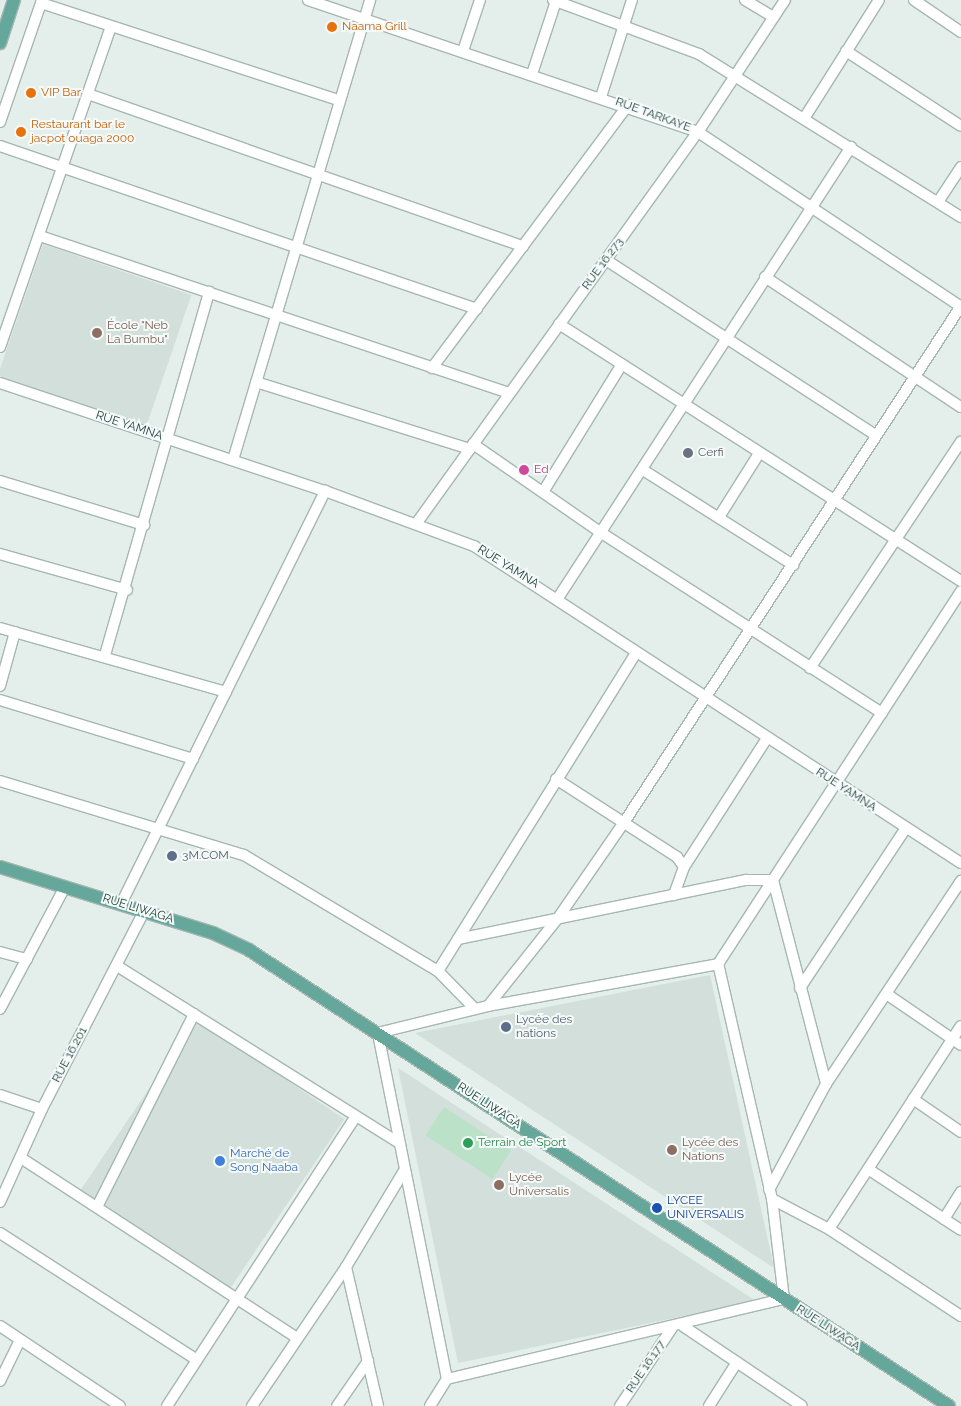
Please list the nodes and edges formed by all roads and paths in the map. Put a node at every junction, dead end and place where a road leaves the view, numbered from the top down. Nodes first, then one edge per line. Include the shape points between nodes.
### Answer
1 (14, 0) edge
2 (308, 0) edge
3 (370, 0) edge
4 (480, 0) edge
5 (554, 0) edge
6 (632, 0) edge
7 (745, 0) edge
8 (785, 0) edge
9 (879, 0) edge
10 (914, 0) edge
11 (42, 1) edge
12 (571, 2) edge
13 (773, 17) junction
14 (363, 19) junction
15 (624, 24) junction
16 (111, 27) junction
17 (961, 32) edge
18 (0, 42) edge
19 (463, 51) junction
20 (846, 51) junction
21 (532, 74) junction
22 (736, 75) junction
23 (88, 94) junction
24 (601, 97) junction
25 (337, 100) junction
26 (628, 105) junction
27 (805, 117) junction
28 (0, 122) edge
29 (961, 126) edge
30 (698, 132) junction
31 (0, 146) edge
32 (851, 147) junction
33 (63, 167) junction
34 (961, 167) edge
35 (316, 174) junction
36 (938, 202) junction
37 (811, 207) junction
38 (961, 217) edge
39 (40, 236) junction
40 (523, 246) junction
41 (295, 247) junction
42 (606, 260) junction
43 (765, 278) junction
44 (209, 292) junction
45 (961, 307) edge
46 (477, 309) junction
47 (275, 315) junction
48 (559, 324) junction
49 (725, 337) junction
50 (0, 347) edge
51 (622, 364) junction
52 (432, 368) junction
53 (915, 375) junction
54 (256, 382) junction
55 (0, 383) edge
56 (508, 393) junction
57 (682, 402) junction
58 (961, 407) edge
59 (875, 435) junction
60 (170, 439) junction
61 (961, 442) edge
62 (472, 446) junction
63 (758, 454) junction
64 (233, 460) junction
65 (643, 470) junction
66 (0, 481) edge
67 (325, 491) junction
68 (543, 492) junction
69 (833, 502) junction
70 (719, 517) junction
71 (416, 524) junction
72 (144, 525) junction
73 (600, 532) junction
74 (896, 539) junction
75 (0, 554) edge
76 (792, 565) junction
77 (961, 580) edge
78 (126, 590) junction
79 (961, 590) edge
80 (558, 598) junction
81 (0, 628) edge
82 (751, 630) junction
83 (14, 632) junction
84 (635, 654) junction
85 (106, 655) junction
86 (810, 668) junction
87 (0, 686) edge
88 (226, 692) junction
89 (702, 697) junction
90 (0, 700) edge
91 (882, 712) junction
92 (767, 738) junction
93 (193, 758) junction
94 (556, 779) junction
95 (0, 781) edge
96 (835, 784) junction
97 (624, 821) junction
98 (158, 828) junction
99 (906, 828) junction
100 (961, 863) edge
101 (684, 867) junction
102 (0, 868) edge
103 (773, 880) junction
104 (961, 881) edge
105 (65, 887) junction
106 (674, 895) junction
107 (121, 904) junction
108 (144, 911) junction
109 (558, 918) junction
110 (458, 939) junction
111 (0, 952) edge
112 (27, 960) junction
113 (718, 964) junction
114 (117, 966) junction
115 (438, 971) junction
116 (800, 988) junction
117 (888, 995) junction
118 (488, 1006) junction
119 (475, 1009) junction
120 (0, 1010) edge
121 (194, 1014) junction
122 (961, 1026) edge
123 (378, 1034) junction
124 (957, 1042) edge
125 (826, 1084) junction
126 (0, 1095) edge
127 (913, 1099) junction
128 (42, 1109) junction
129 (355, 1118) junction
130 (961, 1132) edge
131 (399, 1143) junction
132 (21, 1158) junction
133 (868, 1169) junction
134 (404, 1171) junction
135 (961, 1192) edge
136 (771, 1195) junction
137 (0, 1202) edge
138 (97, 1207) junction
139 (944, 1219) junction
140 (829, 1229) junction
141 (961, 1230) edge
142 (0, 1233) edge
143 (346, 1267) junction
144 (237, 1298) junction
145 (784, 1300) junction
146 (961, 1316) edge
147 (0, 1326) edge
148 (683, 1326) junction
149 (672, 1328) junction
150 (296, 1337) junction
151 (20, 1340) junction
152 (197, 1360) junction
153 (368, 1361) junction
154 (737, 1362) junction
155 (447, 1379) junction
156 (0, 1381) edge
157 (120, 1406) edge
158 (167, 1406) edge
159 (252, 1406) edge
160 (337, 1406) edge
161 (378, 1406) edge
162 (430, 1406) edge
163 (620, 1406) edge
164 (709, 1406) edge
165 (802, 1406) edge
166 (949, 1406) edge

1 - 18 main road
2 - 14 street, RUE TARKAYE
3 - 14 street
4 - 19 street
5 - 12 street
5 - 21 street
6 - 15 street
7 - 13 street
8 - 13 street, RUE 16.273
9 - 20 street
10 - 17 street
11 - 16 street
11 - 28 street
12 - 15 street
13 - 22 street, RUE 16.273
14 - 19 street, RUE TARKAYE
14 - 25 street
15 - 22 street via 699,54
15 - 24 street
16 - 23 street
16 - 25 street
19 - 21 street, RUE TARKAYE
20 - 27 street
20 - 29 street
21 - 24 street, RUE TARKAYE
22 - 27 street
22 - 30 street, RUE 16.273
23 - 33 street
23 - 35 street
24 - 26 street, RUE TARKAYE
25 - 35 street
26 - 30 street, RUE TARKAYE
26 - 40 street
27 - 32 street
30 - 37 street, RUE TARKAYE
30 - 42 street, RUE 16.273
31 - 33 street
32 - 36 street
32 - 37 street
33 - 39 street
33 - 41 street
34 - 36 street
35 - 40 street
35 - 41 street
36 - 38 street
37 - 43 street
37 - 45 street, RUE TARKAYE
39 - 44 street
39 - 50 street
40 - 46 street
41 - 46 street
41 - 47 street
42 - 48 street, RUE 16.273
42 - 49 street
43 - 49 street
43 - 53 street
44 - 47 street
44 - 60 street
45 - 53 street
46 - 52 street
47 - 52 street
47 - 54 street
48 - 51 street
48 - 56 street, RUE 16.273
49 - 57 street
49 - 59 street
51 - 57 street
51 - 68 street
52 - 56 street
53 - 58 street
53 - 59 street
54 - 62 street
54 - 64 street
55 - 60 street, RUE YAMNA
56 - 62 street, RUE 16.273
57 - 63 street
57 - 65 street
59 - 69 street
60 - 64 street, RUE YAMNA
60 - 72 street
61 - 74 street
62 - 68 street
62 - 71 street, RUE 16.273
63 - 69 street
63 - 70 street
64 - 67 street, RUE YAMNA
65 - 70 street
65 - 73 street
66 - 72 street
67 - 71 street, RUE YAMNA
67 - 88 street
68 - 73 street
69 - 74 street
69 - 76 street
70 - 76 street
71 - 80 street, RUE YAMNA via 474,546
72 - 78 street
73 - 80 street
73 - 82 street
74 - 77 street
74 - 86 street
75 - 78 street
76 - 82 street
78 - 85 street
79 - 91 street
80 - 84 street, RUE YAMNA
81 - 83 street
82 - 86 street
82 - 89 street
83 - 85 street
83 - 87 street
84 - 89 street, RUE YAMNA
84 - 94 street
85 - 88 street
86 - 91 street
88 - 93 street
89 - 92 street, RUE YAMNA
89 - 97 street
90 - 93 street
91 - 96 street
92 - 96 street, RUE YAMNA
92 - 101 street
93 - 98 street
94 - 97 street
94 - 110 street
95 - 98 street
96 - 99 street, RUE YAMNA
96 - 103 street
97 - 101 street via 670,851
97 - 109 street
98 - 107 street
98 - 115 street via 244,855
99 - 100 street, RUE YAMNA
99 - 116 street
101 - 106 street
102 - 105 main road, RUE LIWAGA
103 - 106 street via 746,880
103 - 113 street
103 - 116 street
104 - 117 street
105 - 107 main road, RUE LIWAGA
105 - 112 street
106 - 109 street
107 - 108 main road, RUE LIWAGA
108 - 114 street, RUE 16.201
108 - 123 main road, RUE LIWAGA via 238,943
109 - 110 street
109 - 118 street
110 - 115 street
111 - 112 street
112 - 120 street
113 - 118 street
113 - 136 street
114 - 121 street
114 - 128 street, RUE 16.201
115 - 119 street
116 - 125 street
117 - 124 street
117 - 125 street
118 - 119 street
119 - 123 street
121 - 129 street
121 - 138 street
122 - 124 street
123 - 131 street
123 - 145 main road, RUE LIWAGA
124 - 127 street
125 - 136 street
126 - 128 street
127 - 130 street
127 - 133 street
128 - 132 street, RUE 16.201
129 - 131 street
129 - 144 street
131 - 134 street
132 - 137 street, RUE 16.201
132 - 138 street
133 - 139 street
133 - 140 street
134 - 143 street
134 - 155 street
135 - 139 street
136 - 140 street
136 - 145 street
138 - 144 street
139 - 141 street
140 - 146 street
142 - 152 street
143 - 150 street
143 - 153 street
144 - 150 street
144 - 152 street
145 - 148 street
145 - 166 main road, RUE LIWAGA
147 - 151 street
148 - 149 street
148 - 154 street
149 - 155 street
149 - 163 street, RUE 16.177
150 - 159 street
151 - 156 street
151 - 157 street
152 - 158 street
153 - 160 street
153 - 161 street
154 - 164 street
154 - 165 street
155 - 162 street

